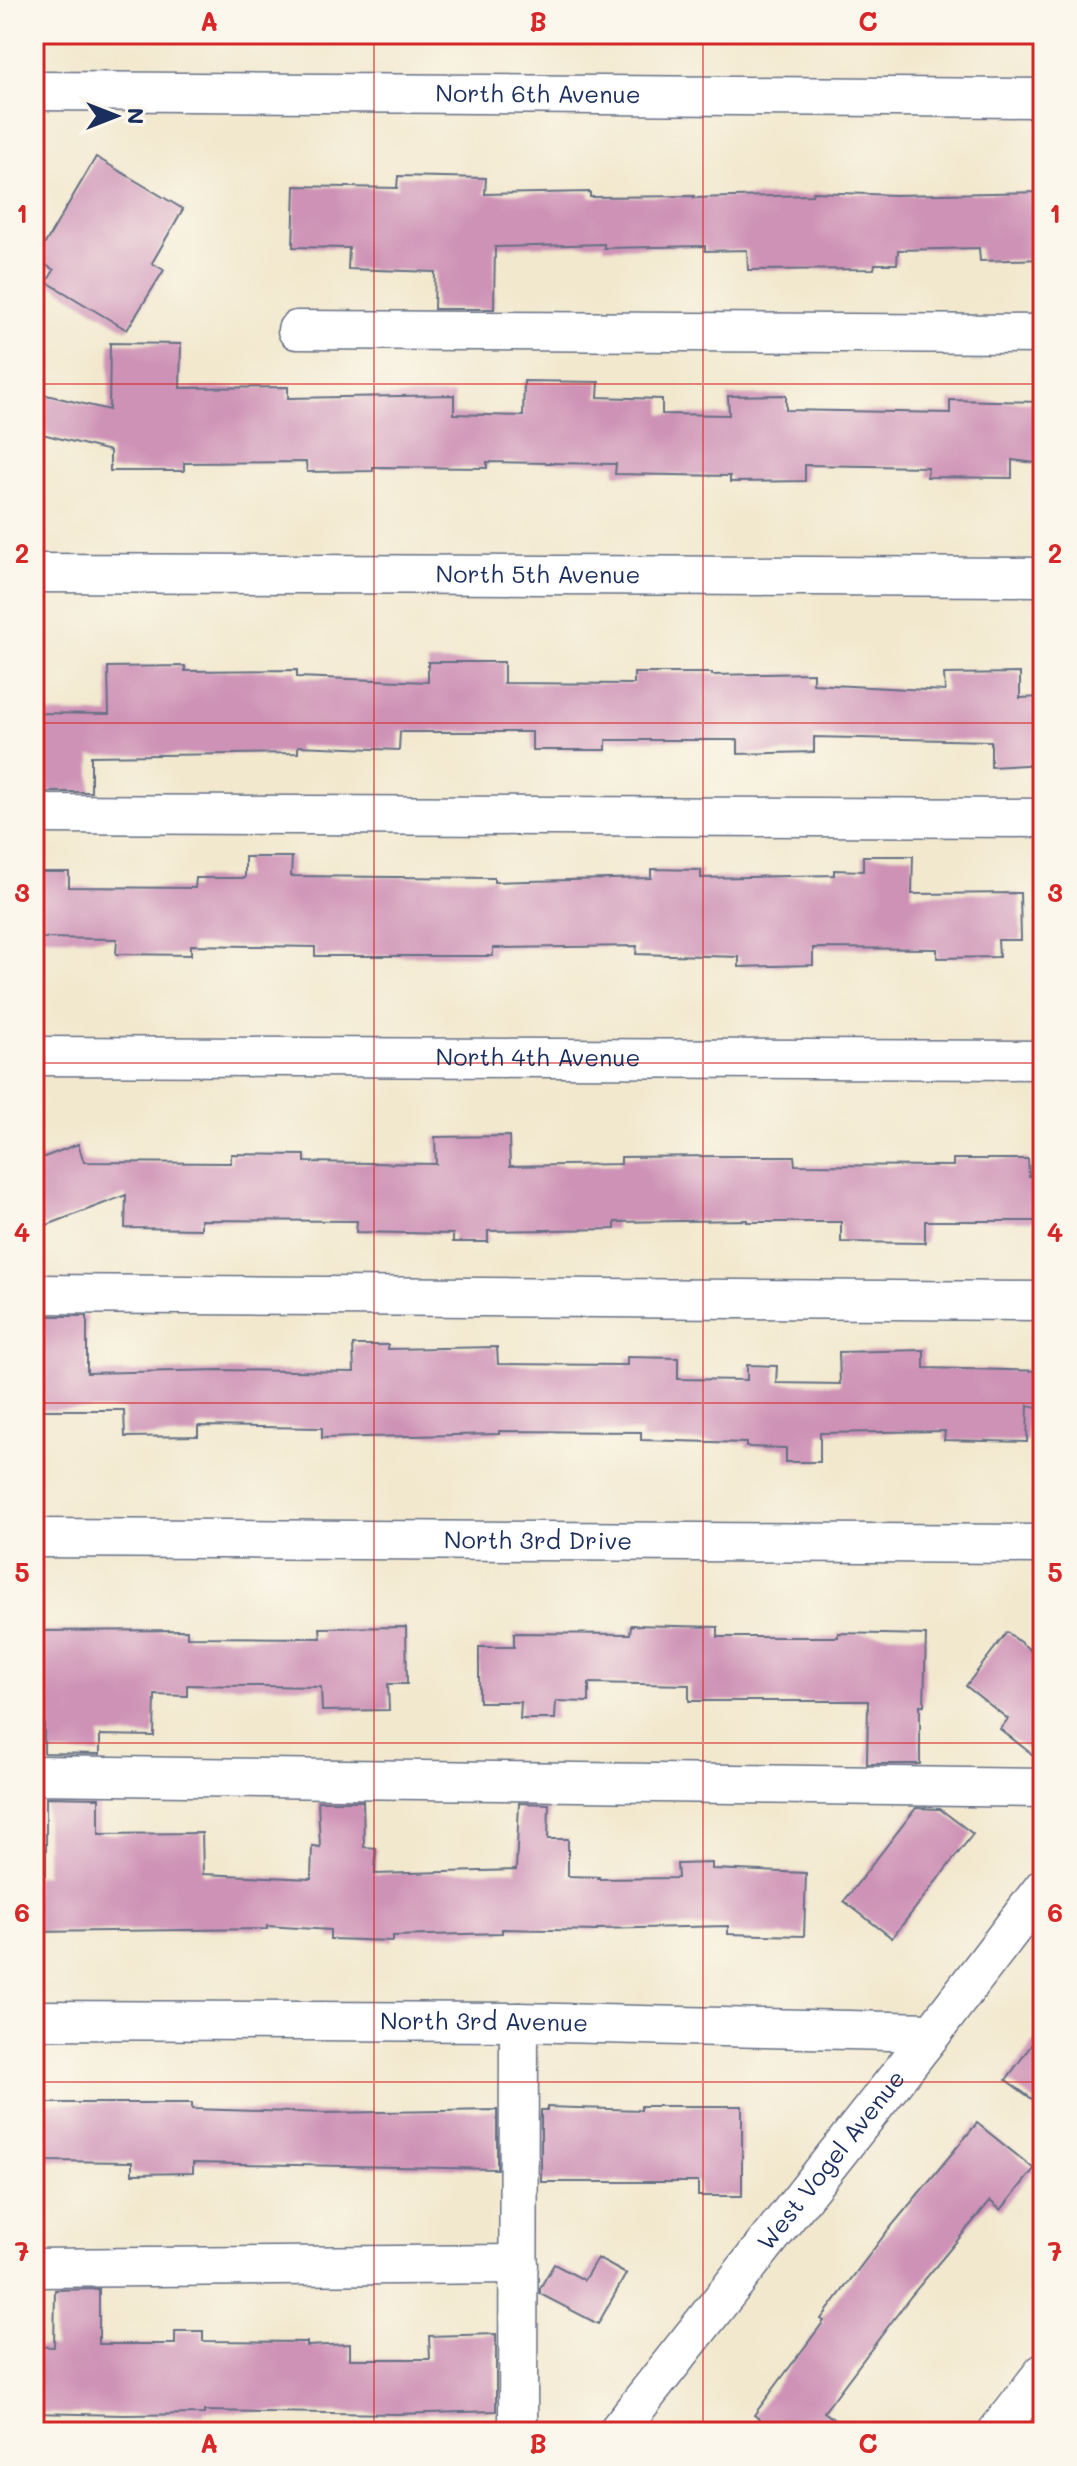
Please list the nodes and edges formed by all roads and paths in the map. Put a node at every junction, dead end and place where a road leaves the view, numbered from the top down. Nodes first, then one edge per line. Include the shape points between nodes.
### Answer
1 (34, 91) edge
2 (1043, 98) edge
3 (297, 330) dead end
4 (1043, 334) edge
5 (34, 573) edge
6 (1043, 577) edge
7 (34, 814) edge
8 (1043, 818) edge
9 (34, 1056) edge
10 (1043, 1060) edge
11 (34, 1294) edge
12 (1043, 1301) edge
13 (34, 1538) edge
14 (1043, 1544) edge
15 (34, 1775) edge
16 (1043, 1788) edge
17 (1043, 1888) edge
18 (34, 2020) edge
19 (519, 2022) junction
20 (933, 2032) junction
21 (519, 2264) junction
22 (34, 2268) edge
23 (1043, 2373) edge
24 (518, 2432) edge
25 (617, 2432) edge
26 (997, 2432) edge

1 - 2 street, North 6th Avenue
3 - 4 street
5 - 6 street, North 5th Avenue
7 - 8 street
9 - 10 street, North 4th Avenue
11 - 12 street
13 - 14 street, North 3rd Drive
15 - 16 street
17 - 20 street, West Vogel Avenue
18 - 19 street, North 3rd Avenue
19 - 20 street, North 3rd Avenue
19 - 21 street
20 - 25 street, West Vogel Avenue
21 - 22 street
21 - 24 street
23 - 26 street

